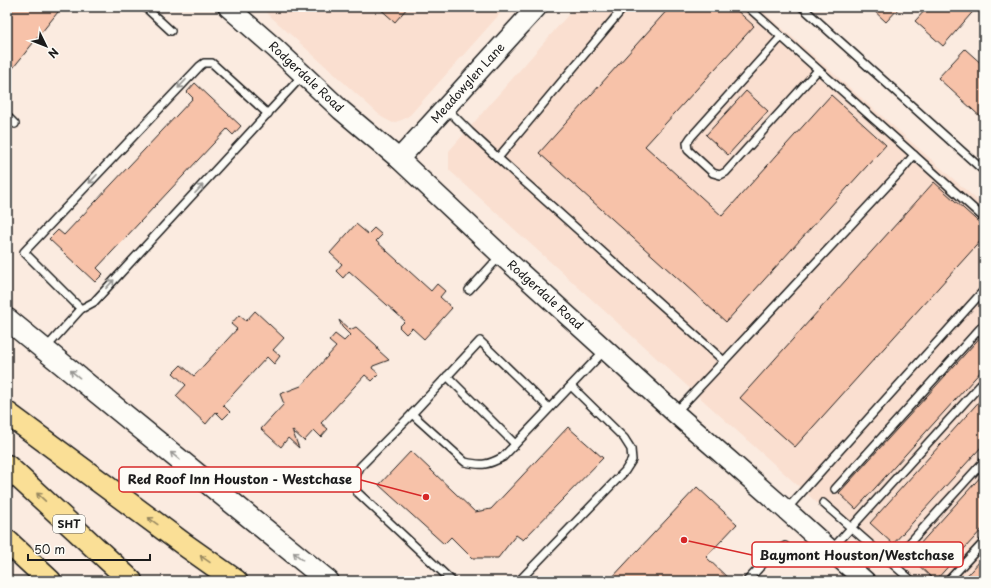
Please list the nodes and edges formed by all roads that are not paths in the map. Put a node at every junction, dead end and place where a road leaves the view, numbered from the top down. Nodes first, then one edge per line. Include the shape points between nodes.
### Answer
1 (144, 7) edge
2 (228, 7) edge
3 (537, 7) edge
4 (624, 7) edge
5 (748, 7) edge
6 (802, 7) edge
7 (171, 31) dead end
8 (782, 37) junction
9 (818, 70) junction
10 (303, 74) junction
11 (446, 107) junction
12 (268, 114) junction
13 (7, 116) edge
14 (16, 124) dead end
15 (914, 155) junction
16 (498, 158) junction
17 (399, 159) junction
18 (984, 170) edge
19 (984, 218) edge
20 (501, 255) junction
21 (469, 290) dead end
22 (984, 290) edge
23 (81, 309) junction
24 (7, 319) edge
25 (984, 324) edge
26 (45, 350) junction
27 (605, 350) junction
28 (724, 361) junction
29 (447, 376) junction
30 (984, 381) edge
31 (571, 386) junction
32 (550, 408) junction
33 (7, 413) edge
34 (675, 413) junction
35 (412, 414) junction
36 (515, 444) junction
37 (984, 460) edge
38 (7, 466) edge
39 (835, 489) dead end
40 (823, 503) dead end
41 (786, 510) junction
42 (851, 527) junction
43 (7, 541) edge
44 (984, 542) edge
45 (785, 546) dead end
46 (904, 549) dead end
47 (830, 550) junction
48 (50, 581) edge
49 (131, 581) edge
50 (236, 581) edge
51 (328, 581) edge
52 (452, 581) edge
53 (519, 581) edge
54 (746, 581) edge
55 (865, 581) edge
56 (912, 581) edge
57 (948, 581) edge

1 - 7 lane
2 - 10 street, Rodgerdale Road
3 - 11 street, Meadowglen Lane
4 - 16 lane
5 - 8 lane
6 - 18 lane
8 - 9 lane
8 - 9 lane via 687,143 688,150 713,173 720,175 726,172
9 - 15 lane
10 - 12 lane
10 - 17 street, Rodgerdale Road
11 - 16 lane
11 - 17 street, Meadowglen Lane
23 -> 12 lane via 94,302
12 -> 23 lane via 212,63 200,66 24,252
13 - 14 lane
15 - 19 lane
15 - 28 lane
16 - 28 lane
17 - 20 street, Rodgerdale Road
20 - 21 lane
20 - 27 street, Rodgerdale Road
22 - 41 lane
23 - 26 lane
24 - 26 main road
25 - 39 lane
51 -> 26 main road
27 - 31 lane
27 - 34 street, Rodgerdale Road
28 - 34 lane
29 - 32 lane via 480,341
29 - 35 lane
29 - 36 lane
30 - 42 lane
31 - 32 lane
31 - 53 lane via 624,438 630,448 632,460 625,471
32 - 36 lane
50 -> 33 highway
34 - 41 street, Rodgerdale Road
35 - 36 lane via 465,462 476,465 491,463 503,457
35 - 52 lane via 360,467 353,484 357,492
37 - 46 lane
49 -> 38 highway, SHT
40 - 42 lane
41 - 47 street, Rodgerdale Road
42 - 47 lane
42 - 56 lane
43 - 48 highway
44 - 57 lane
45 - 54 lane via 773,553
47 - 55 street, Rodgerdale Road

